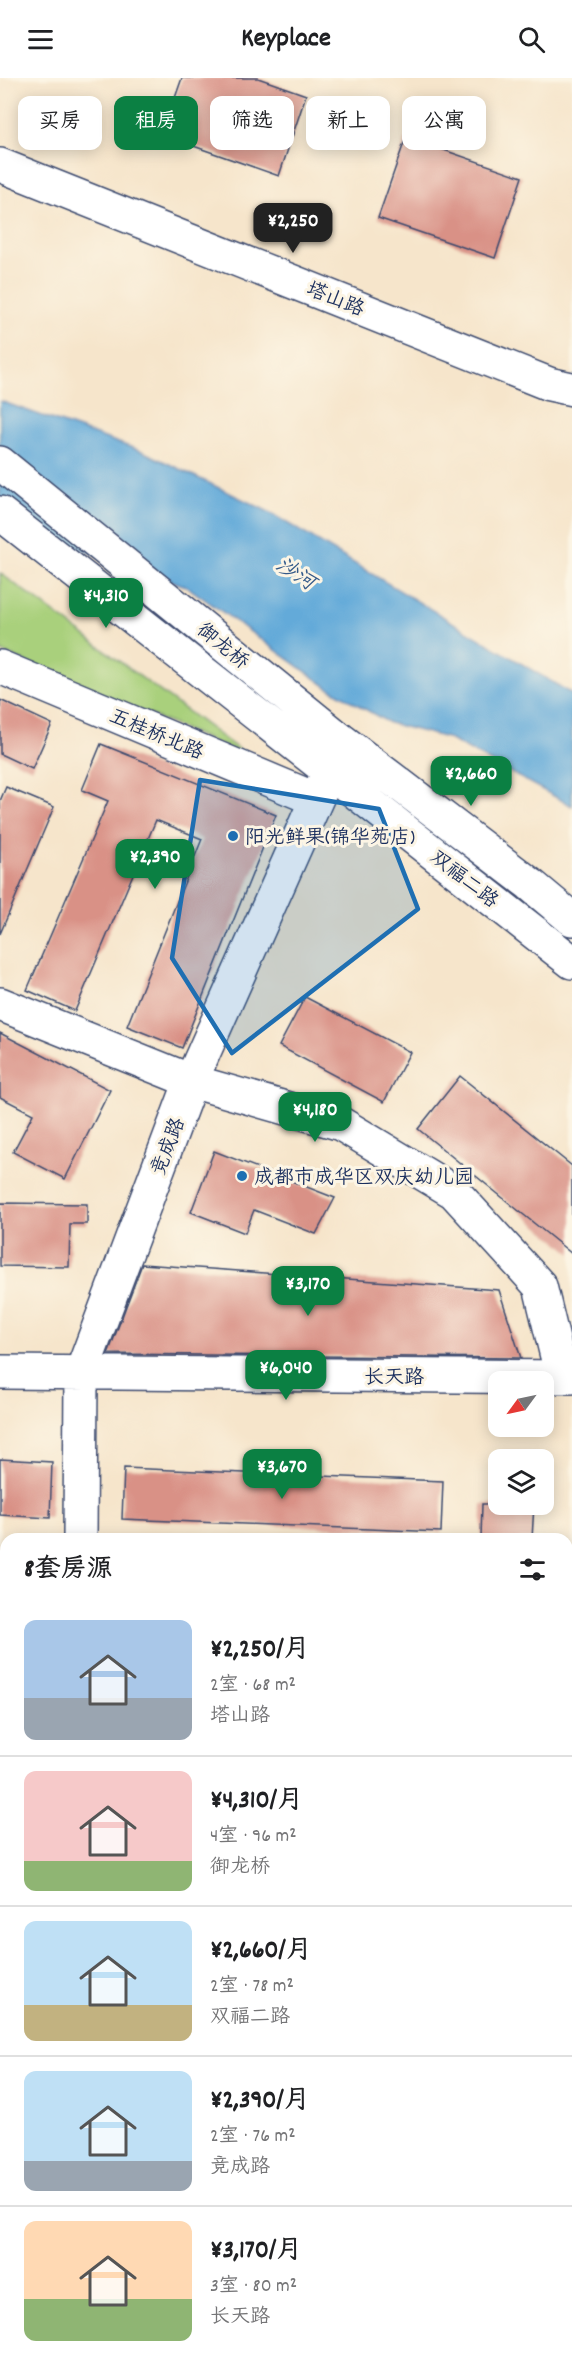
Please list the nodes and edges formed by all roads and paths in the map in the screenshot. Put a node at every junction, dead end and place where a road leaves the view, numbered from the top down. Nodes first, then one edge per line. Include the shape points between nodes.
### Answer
1 (0, 165) edge
2 (572, 389) edge
3 (0, 463) edge
4 (0, 513) edge
5 (0, 667) edge
6 (244, 706) joint
7 (336, 736) joint
8 (329, 771) junction
9 (315, 800) junction
10 (572, 919) edge
11 (572, 962) edge
12 (0, 1004) edge
13 (191, 1081) junction
14 (0, 1372) edge
15 (81, 1374) junction
16 (567, 1377) edge
17 (80, 1533) edge

1 - 2 street, 塔山路 via 538,379
3 - 7 street, 御龙桥
4 - 6 street, 御龙桥
5 - 9 street, 五桂桥北路
6 - 8 street, 双福二路
7 - 10 street, 双福二路
8 - 9 street, 竞成路
8 - 11 street, 双福二路
9 - 13 street, 竞成路
12 - 13 street
13 - 15 street, 竞成路
13 - 16 street via 341,1124 454,1192 540,1286
14 - 15 street, 长天路
15 - 16 street, 长天路
15 - 17 street, 竞成路

